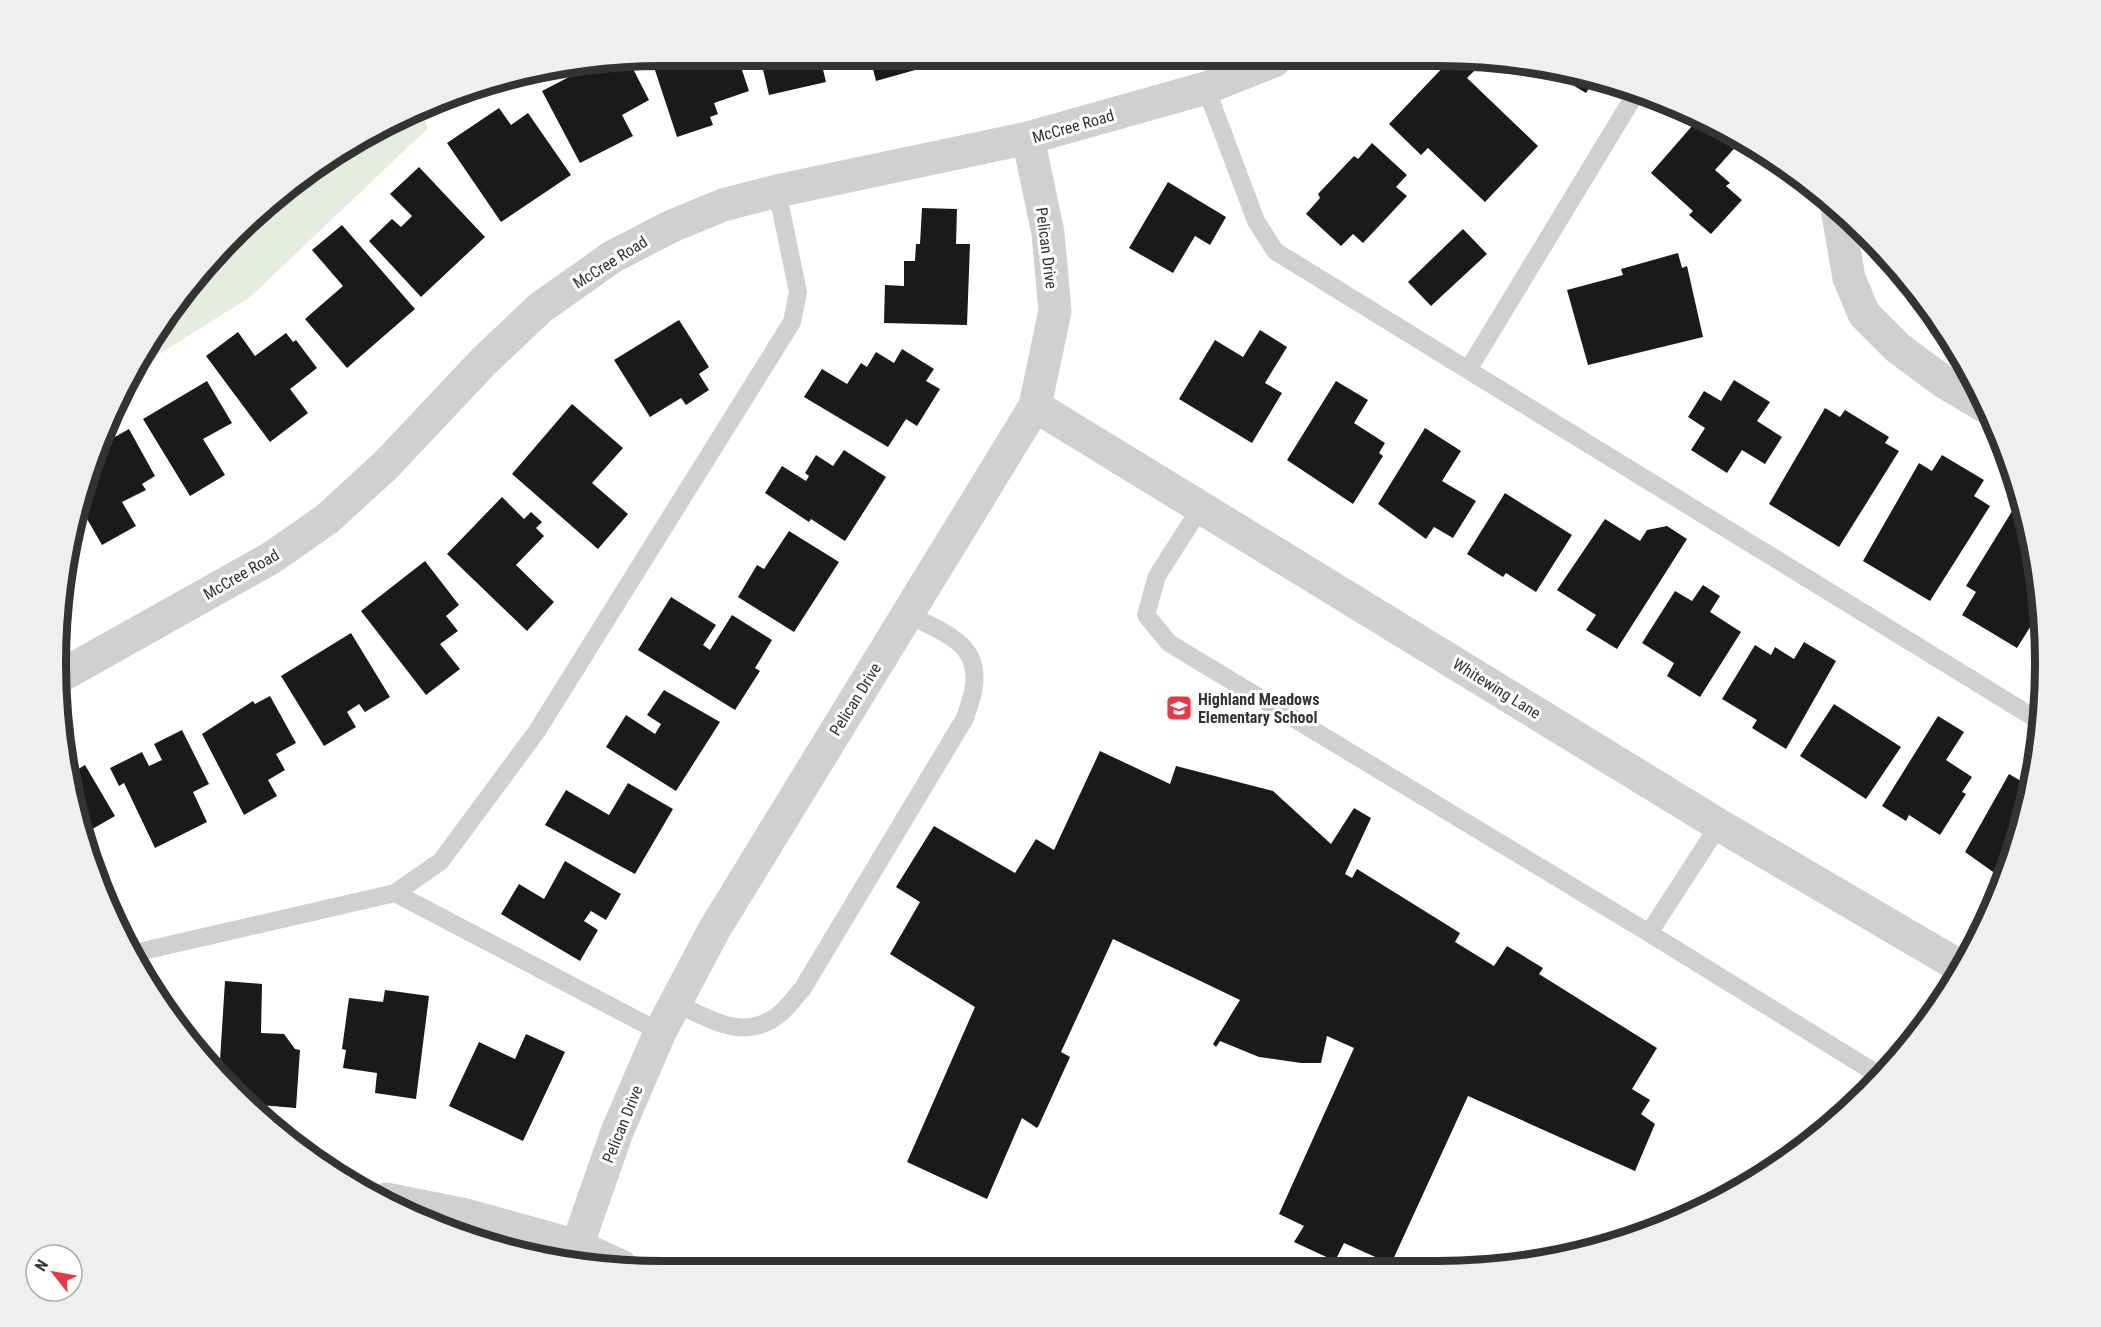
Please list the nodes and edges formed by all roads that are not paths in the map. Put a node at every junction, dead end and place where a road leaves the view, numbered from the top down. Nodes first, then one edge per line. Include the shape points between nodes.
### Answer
1 (1261, 66) edge
2 (1206, 88) junction
3 (1632, 99) edge
4 (1029, 138) junction
5 (777, 191) junction
6 (1840, 223) edge
7 (1468, 370) junction
8 (1973, 399) edge
9 (1035, 406) junction
10 (1201, 507) junction
11 (908, 614) junction
12 (66, 673) edge
13 (2033, 717) edge
14 (1719, 825) junction
15 (395, 893) junction
16 (1649, 933) junction
17 (140, 952) edge
18 (1954, 964) edge
19 (675, 1003) junction
20 (660, 1032) junction
21 (1873, 1072) edge
22 (409, 1204) edge
23 (577, 1246) junction
24 (603, 1258) edge

1 - 2 street, McCree Road
2 - 4 street, McCree Road
2 - 7 lane via 1256,221 1275,251
3 - 7 lane
4 - 5 street, McCree Road
4 - 9 street, Pelican Drive via 1048,233 1055,310
5 - 12 street, McCree Road via 723,205 612,257 540,308 386,465 327,519 271,558
5 - 15 lane via 798,292 792,322 537,731 441,861
6 - 8 street via 1849,278 1864,314 1898,348
7 - 13 lane
9 - 10 street, Whitewing Lane
9 - 11 street, Pelican Drive
10 - 14 street, Whitewing Lane
10 - 16 lane via 1157,576 1146,615 1169,644
11 - 19 street, Pelican Drive via 714,930
11 - 19 lane via 962,644 973,660 974,686 965,718 803,988 779,1015 746,1029 721,1024
14 - 16 lane
14 - 18 street, Whitewing Lane
15 - 17 lane
15 - 20 lane
16 - 21 lane
19 - 20 street, Pelican Drive
20 - 23 street, Pelican Drive via 617,1132
22 - 23 street
23 - 24 street

